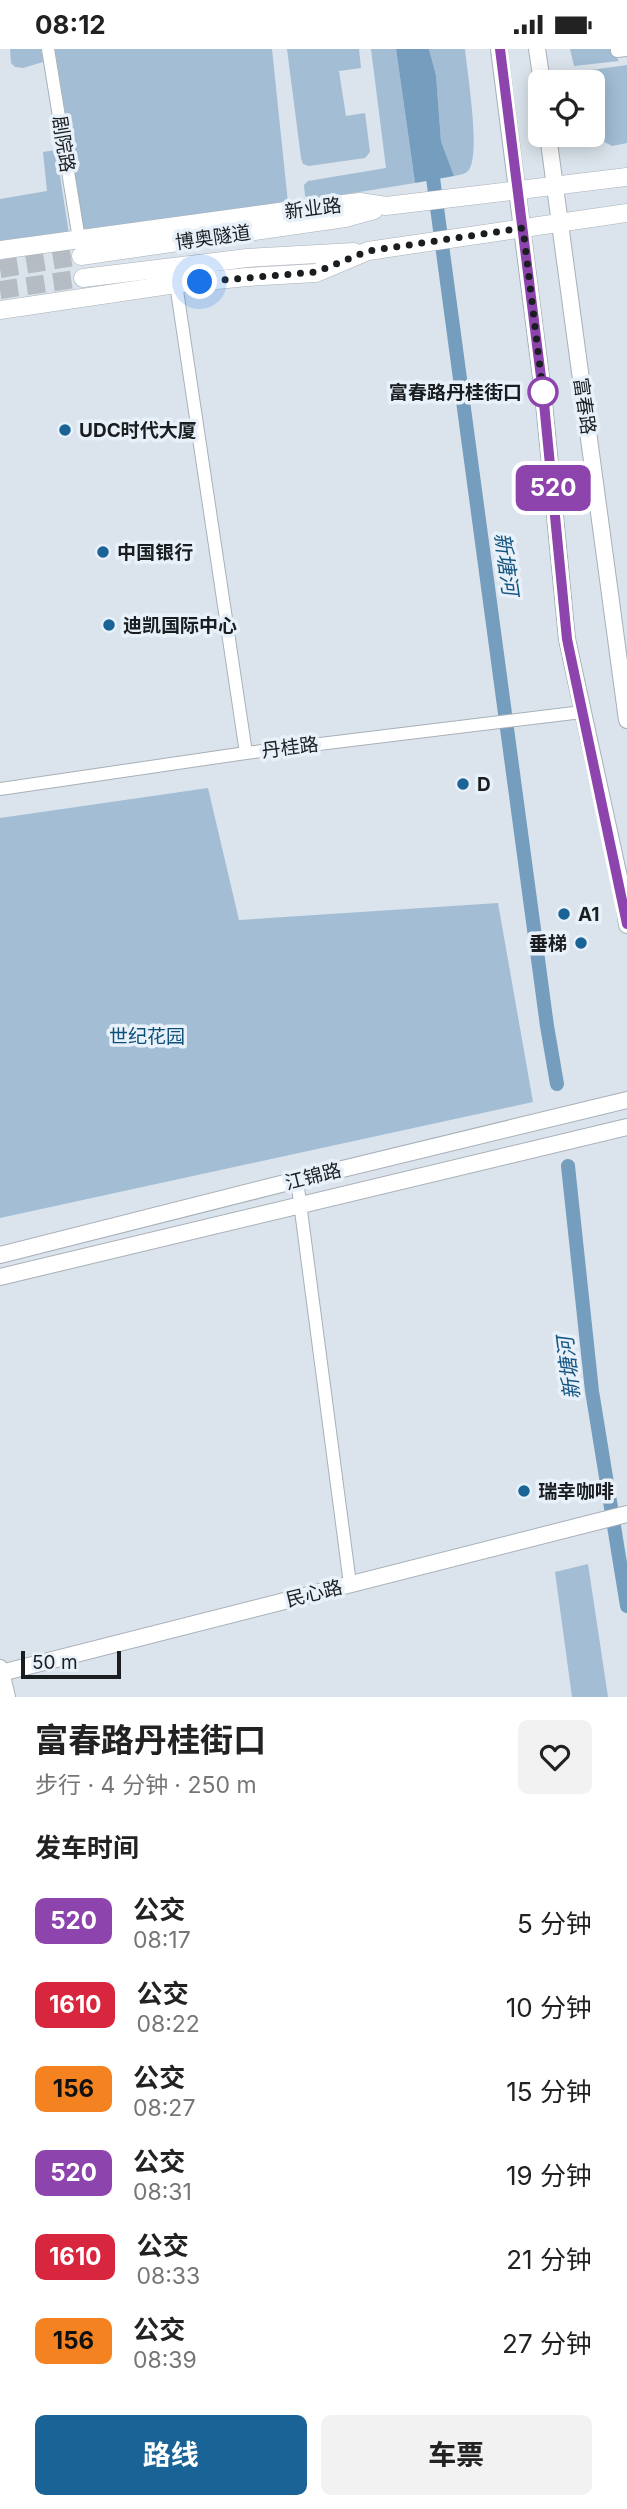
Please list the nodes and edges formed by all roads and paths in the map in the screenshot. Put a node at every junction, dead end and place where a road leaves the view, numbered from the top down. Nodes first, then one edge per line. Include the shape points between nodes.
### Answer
1 (48, 49) edge
2 (499, 49) edge
3 (537, 49) edge
4 (617, 49) edge
5 (627, 50) edge
6 (540, 70) edge
7 (550, 147) edge
8 (627, 177) edge
9 (555, 187) junction
10 (518, 191) junction
11 (627, 213) edge
12 (560, 221) junction
13 (523, 228) junction
14 (80, 247) junction
15 (0, 250) edge
16 (368, 251) junction
17 (83, 278) tunnel mouth
18 (176, 285) junction
19 (0, 310) edge
20 (626, 709) edge
21 (582, 712) junction
22 (246, 753) junction
23 (0, 789) edge
24 (627, 925) edge
25 (627, 1100) edge
26 (627, 1127) edge
27 (297, 1180) junction
28 (302, 1205) junction
29 (0, 1255) edge
30 (0, 1277) edge
31 (627, 1514) edge
32 (350, 1584) junction
33 (0, 1668) edge
34 (1, 1673) edge
35 (7, 1697) edge

1 - 14 street, 剧院路
2 - 10 street, 富春路
3 - 6 street
4 - 5 street
7 - 9 street, 富春路
8 - 9 main road, 新业路
9 - 10 main road, 新业路
9 - 12 street, 富春路
10 - 13 street, 富春路
10 - 14 main road, 新业路 via 386,206 360,202
11 - 12 main road
12 - 13 main road
12 - 20 street, 富春路
13 - 16 main road
13 - 21 street, 富春路 via 567,639
14 - 15 main road, 新业路
16 - 17 main road, 博奥隧道 via 247,258
16 - 18 main road via 316,272
18 - 19 main road
18 - 22 street
21 - 22 street, 丹桂路
21 - 24 street, 富春路
22 - 23 street, 丹桂路
25 - 27 street, 江锦路
26 - 28 street, 江锦路
27 - 28 street
27 - 29 street, 江锦路
28 - 30 street, 江锦路
28 - 32 street
31 - 32 street, 民心路
32 - 34 street, 民心路
33 - 34 street
34 - 35 street

